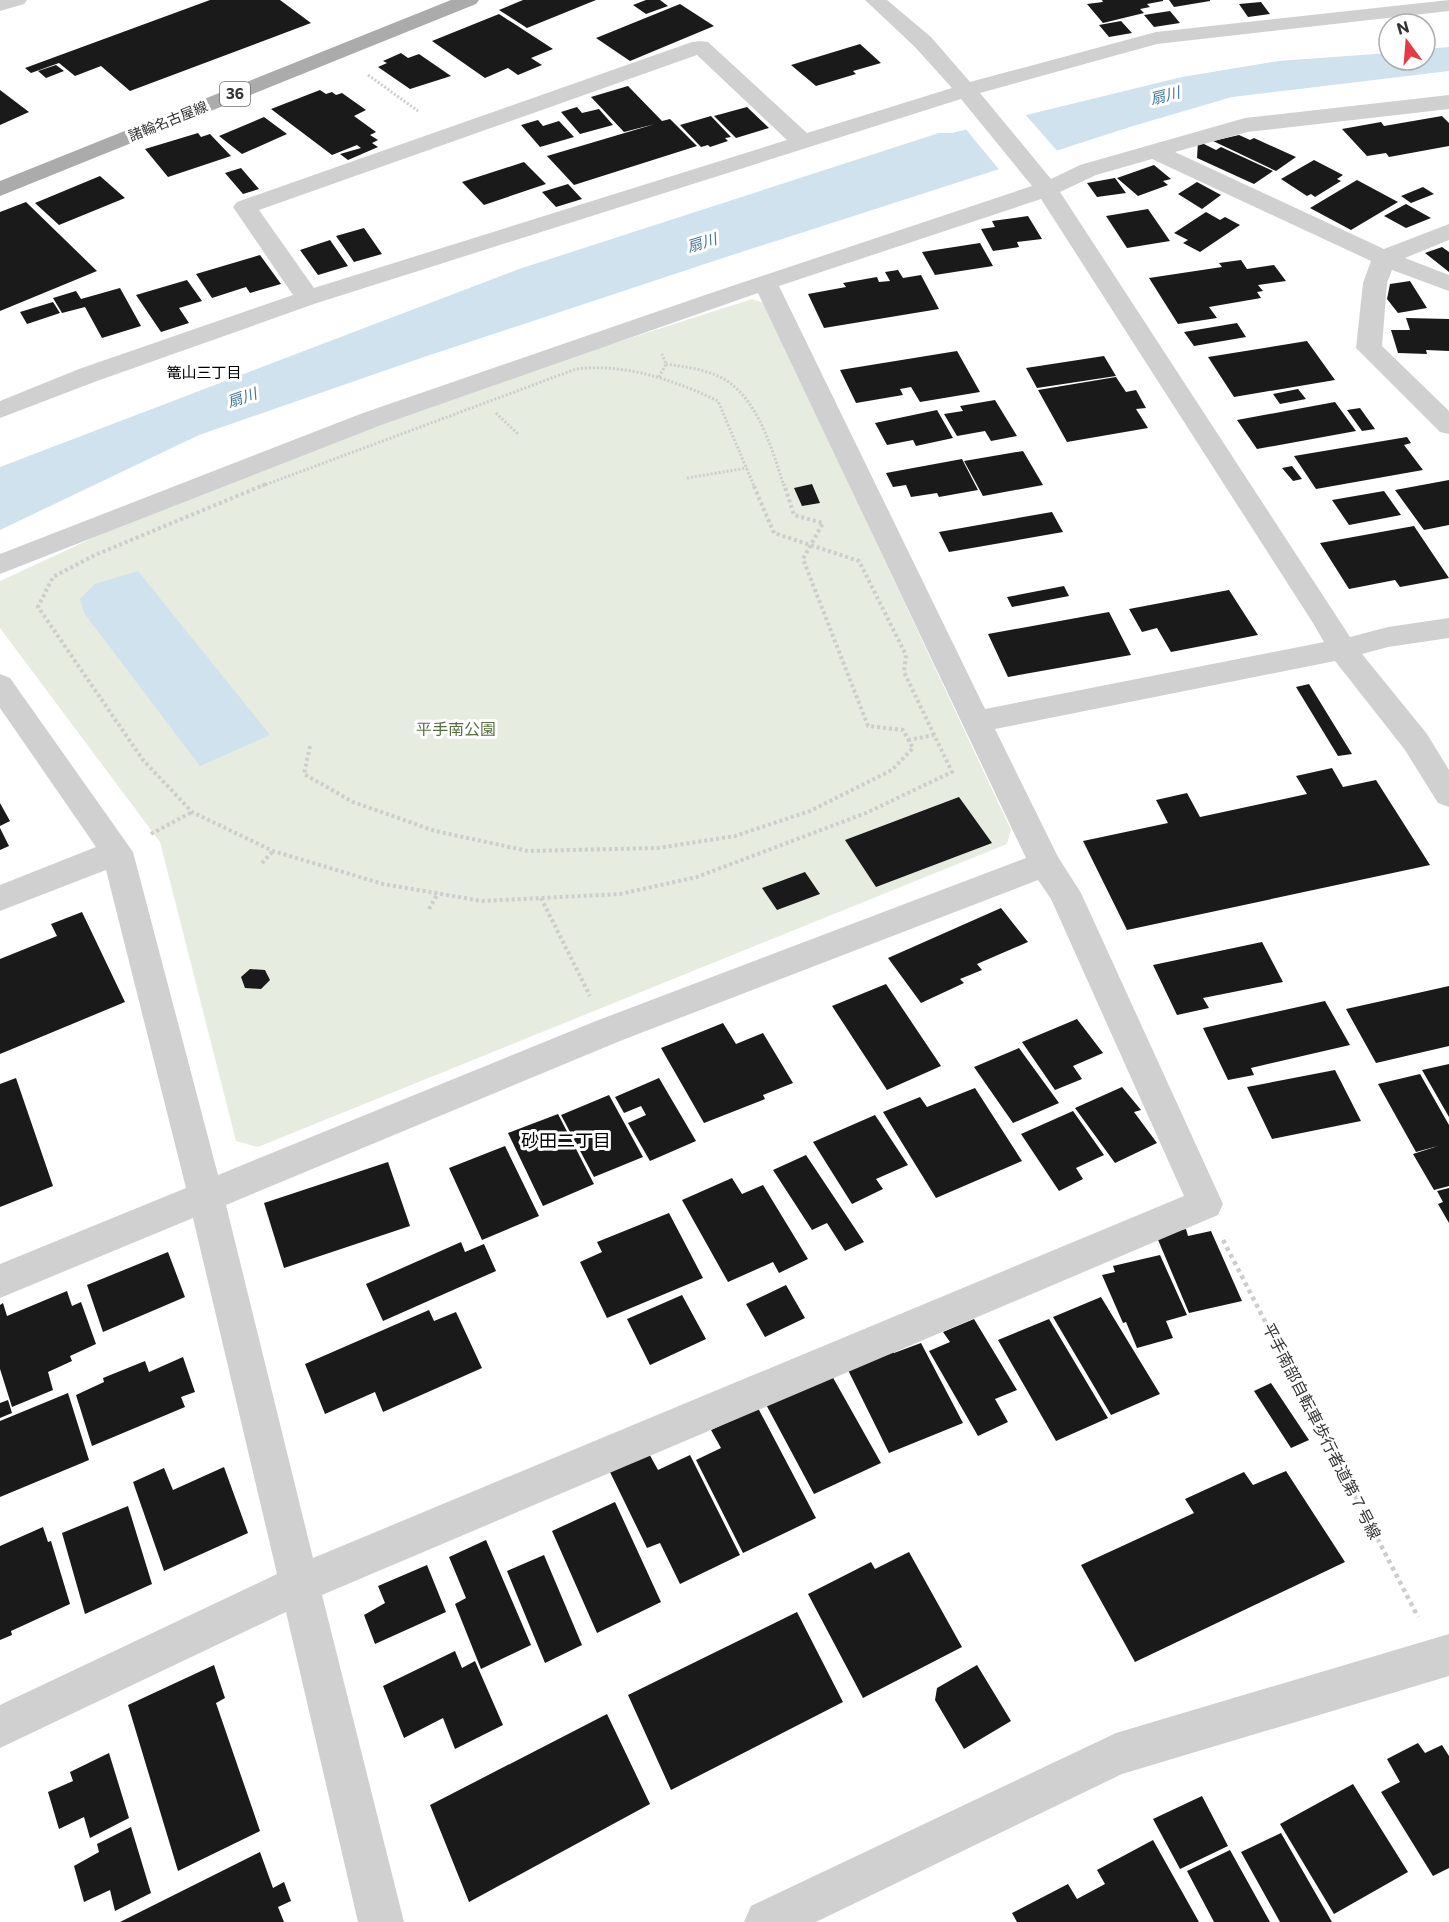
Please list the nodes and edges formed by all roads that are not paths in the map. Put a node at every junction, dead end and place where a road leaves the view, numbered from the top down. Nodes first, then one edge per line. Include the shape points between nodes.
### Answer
1 (17, 0) edge
2 (422, 0) edge
3 (469, 0) edge
4 (875, 0) edge
5 (0, 5) edge
6 (1449, 5) edge
7 (974, 100) junction
8 (1449, 102) edge
9 (802, 142) junction
10 (1154, 151) junction
11 (0, 167) edge
12 (0, 189) edge
13 (1047, 189) junction
14 (1449, 231) edge
15 (1384, 258) junction
16 (766, 284) junction
17 (1449, 284) edge
18 (308, 298) junction
19 (0, 410) edge
20 (1449, 426) edge
21 (0, 565) edge
22 (1449, 628) edge
23 (1342, 649) junction
24 (0, 685) edge
25 (978, 721) junction
26 (1449, 795) edge
27 (117, 852) junction
28 (1046, 864) junction
29 (0, 898) edge
30 (206, 1198) junction
31 (0, 1281) edge
32 (298, 1585) junction
33 (1444, 1657) edge
34 (0, 1726) edge
35 (381, 1922) edge
36 (767, 1922) edge

1 - 5 street
2 - 11 main road, 諸輪名古屋線 / 36
3 - 12 main road, 諸輪名古屋線 / 36
4 - 7 street via 923,42
6 - 7 street via 1156,38 1009,77
7 - 9 street
7 - 13 street
8 - 10 street via 1245,125
9 - 18 street
9 - 18 street via 700,47 245,207
10 - 13 street via 1088,170
10 - 15 street
13 - 16 street
13 - 23 street
14 - 15 street
15 - 17 street
15 - 20 street via 1375,283 1369,348
16 - 21 street via 372,419
16 - 25 street
18 - 19 street
22 - 23 street
23 - 25 street
23 - 26 street via 1416,742
24 - 27 street
25 - 28 street
27 - 29 street
27 - 30 street
28 - 30 street via 608,1031
28 - 32 street via 1065,893 1205,1204
30 - 31 street
30 - 32 street
32 - 34 street
32 - 35 street
33 - 36 street via 1116,1754

